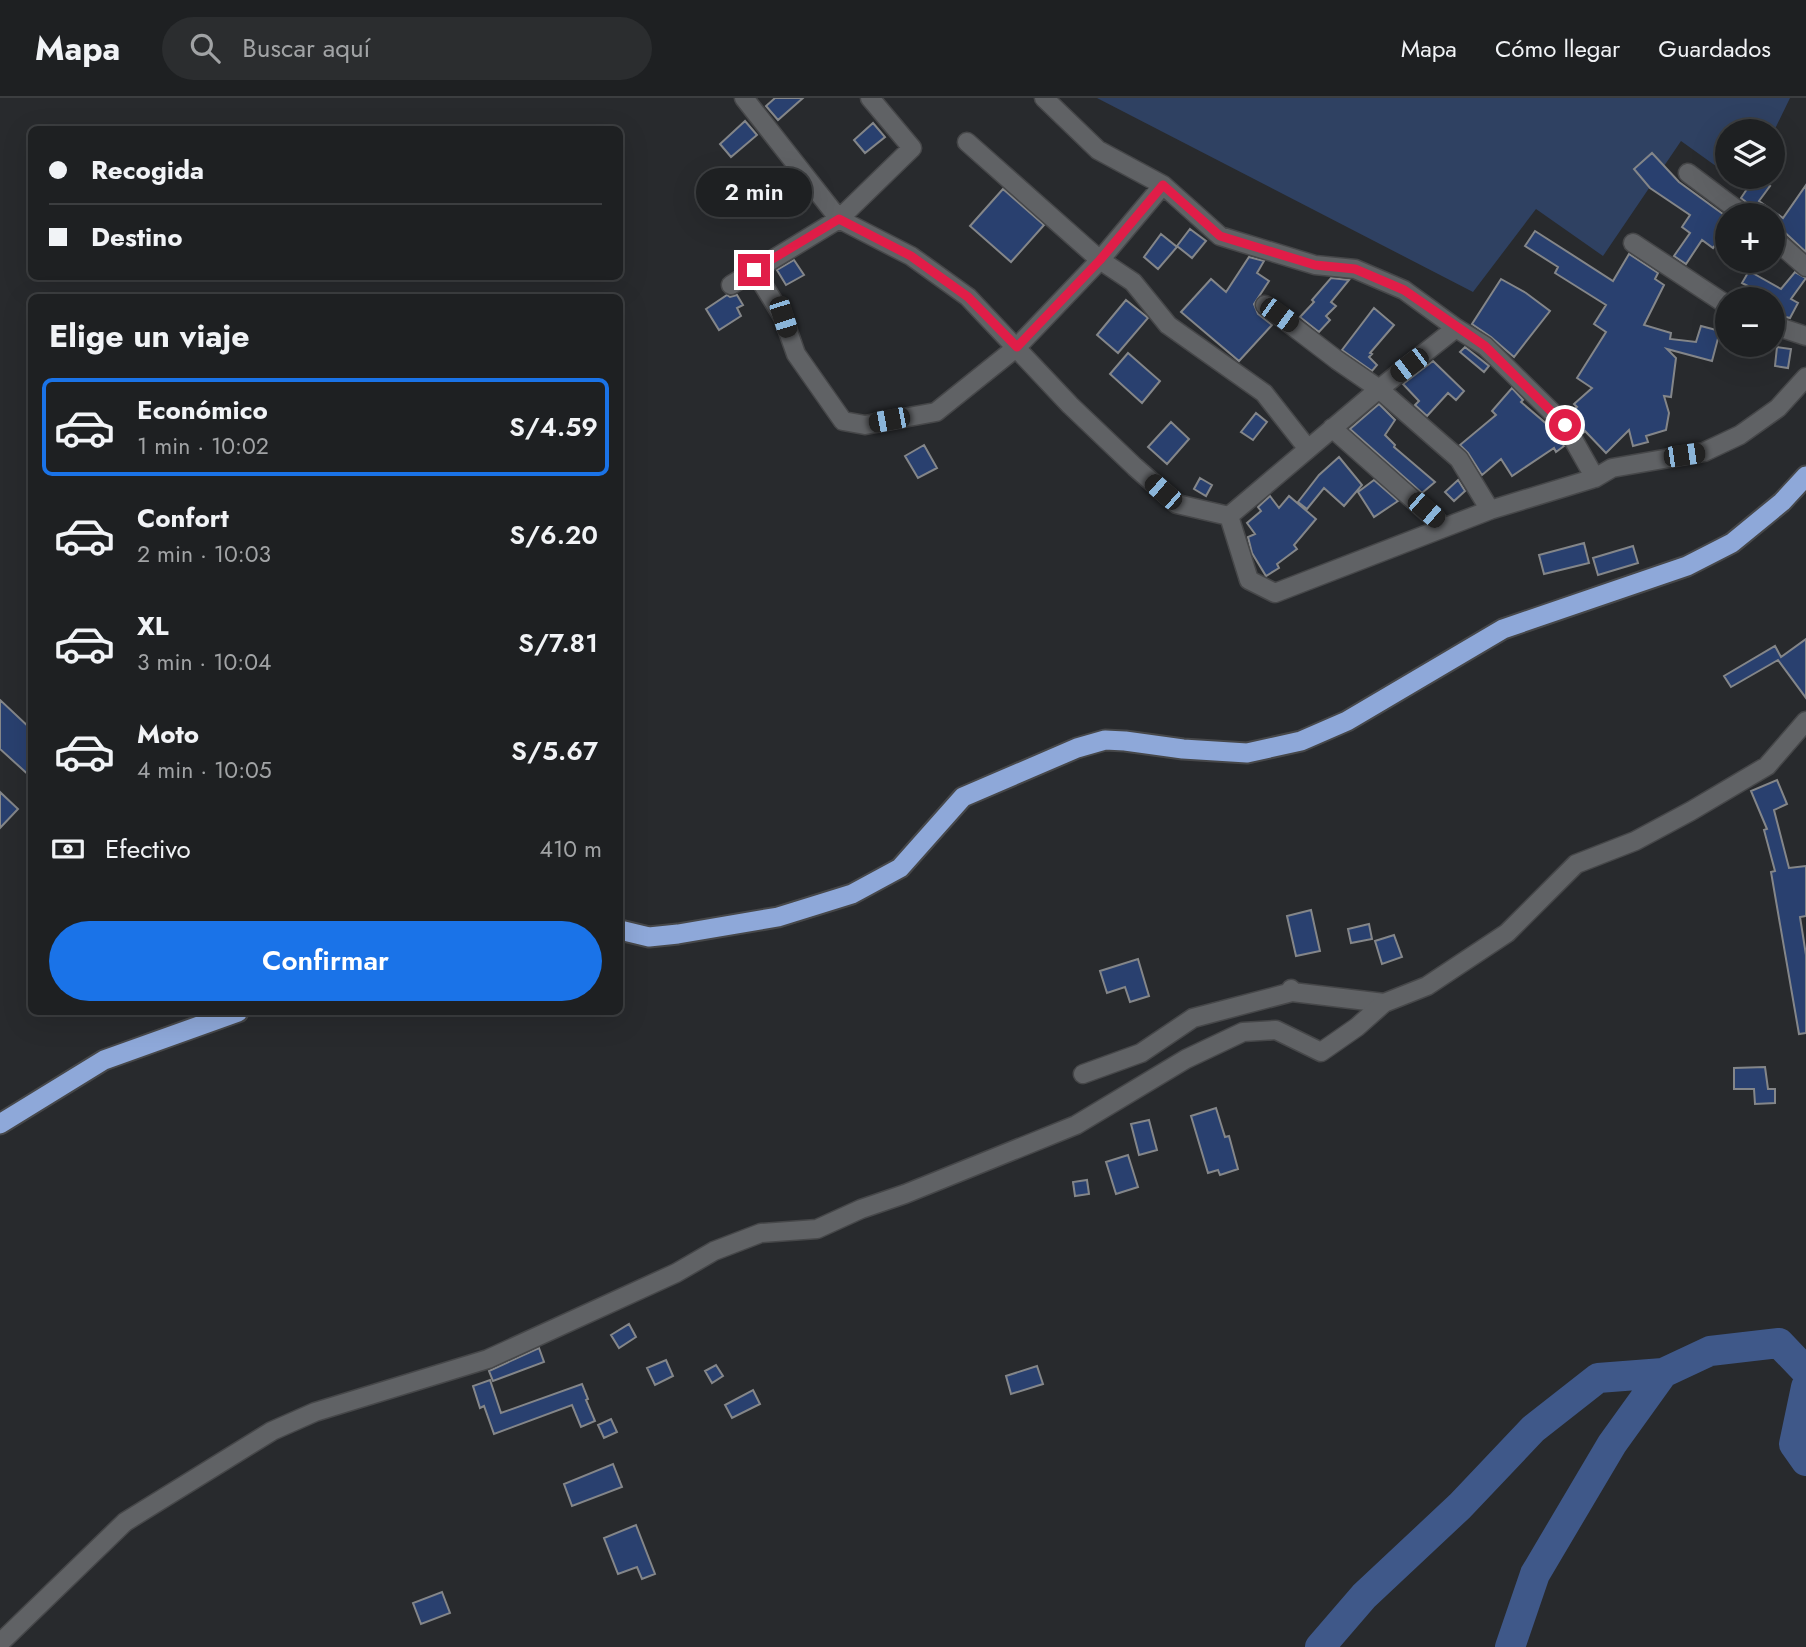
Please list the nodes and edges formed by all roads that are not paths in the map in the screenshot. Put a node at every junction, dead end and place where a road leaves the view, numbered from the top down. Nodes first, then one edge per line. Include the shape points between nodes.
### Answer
1 (744, 98) edge
2 (870, 98) edge
3 (1044, 98) edge
4 (967, 142) dead end
5 (1688, 173) dead end
6 (1163, 185) junction
7 (1728, 203) edge
8 (839, 219) junction
9 (1633, 243) dead end
10 (1785, 249) edge
11 (1100, 260) junction
12 (1806, 267) edge
13 (754, 270) junction
14 (730, 285) dead end
15 (1715, 297) edge
16 (1265, 304) dead end
17 (1456, 328) junction
18 (1785, 329) edge
19 (1806, 336) edge
20 (1017, 347) junction
21 (1806, 377) edge
22 (1379, 389) junction
23 (1332, 428) junction
24 (1308, 449) junction
25 (1806, 476) edge
26 (1595, 478) junction
27 (1490, 510) junction
28 (1229, 516) junction
29 (1444, 527) junction
30 (1806, 721) edge
31 (623, 931) edge
32 (1384, 1003) junction
33 (230, 1015) edge
34 (1083, 1074) dead end
35 (0, 1124) edge
36 (0, 1643) edge

1 - 8 street
2 - 8 street via 912,148
3 - 6 street via 1098,149
4 - 11 street
5 - 7 street
6 - 11 street
6 - 17 street via 1220,236 1315,265 1355,269 1404,290
8 - 13 street
8 - 20 street via 911,256 959,290
9 - 15 street
10 - 12 street
11 - 20 street
11 - 24 street via 1133,282 1168,325 1264,393
13 - 14 street
13 - 20 street via 783,317 796,354 843,421 865,425 936,412
16 - 22 street
17 - 22 street
17 - 26 street via 1485,346 1565,425
18 - 19 street
20 - 28 street via 1070,405 1177,504
21 - 26 street via 1778,408 1740,435 1704,452 1612,468
22 - 23 street
22 - 27 street via 1459,459
23 - 24 street
23 - 29 street
24 - 28 street
25 - 31 highway via 1732,543 1688,566 1503,628 1347,721 1300,741 1247,753 1105,740 963,797 900,868 852,894 778,917 678,934 649,937
26 - 27 street
27 - 29 street
28 - 29 street via 1249,580 1275,593
30 - 32 street via 1767,766 1646,835 1576,864 1507,933 1427,986
32 - 34 street via 1292,990 1193,1018 1141,1053
32 - 36 street via 1321,1052 1276,1030 1242,1031 1076,1125 817,1229 761,1233 488,1359 315,1412 272,1431 125,1521
33 - 35 highway via 104,1060

